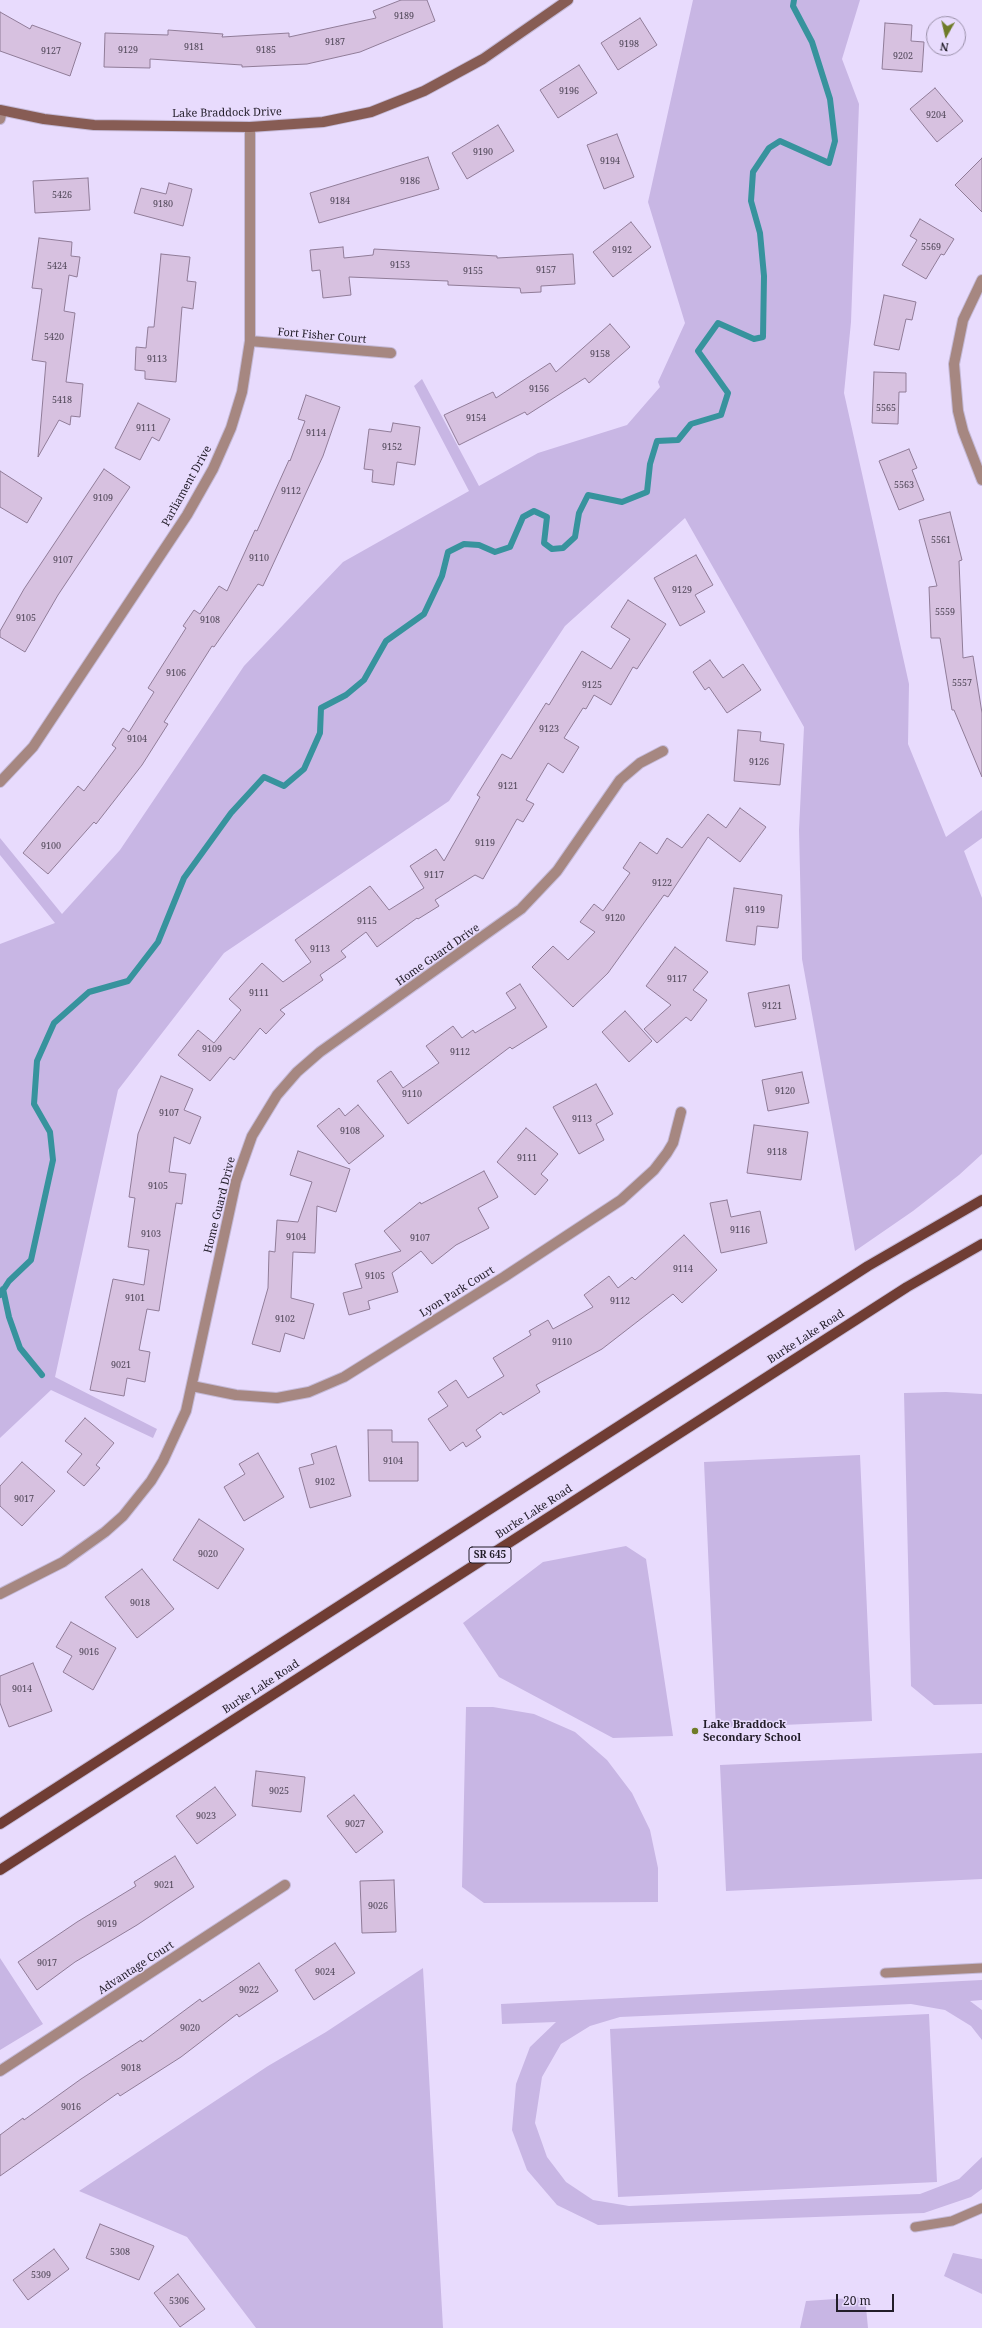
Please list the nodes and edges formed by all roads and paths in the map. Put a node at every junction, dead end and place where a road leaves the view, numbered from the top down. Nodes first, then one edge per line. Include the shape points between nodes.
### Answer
1 (568, 0) edge
2 (1, 114) edge
3 (250, 127) junction
4 (982, 280) edge
5 (250, 341) junction
6 (391, 353) dead end
7 (982, 480) edge
8 (663, 752) dead end
9 (0, 782) edge
10 (681, 1112) dead end
11 (982, 1200) edge
12 (982, 1244) edge
13 (192, 1386) junction
14 (0, 1594) edge
15 (0, 1824) edge
16 (0, 1870) edge
17 (285, 1884) dead end
18 (982, 1968) edge
19 (885, 1973) dead end
20 (0, 2071) edge
21 (982, 2208) edge
22 (915, 2227) dead end

1 - 3 street, Lake Braddock Drive via 483,59 400,101 371,112 324,122
2 - 3 street, Lake Braddock Drive via 94,125
3 - 5 street, Parliament Drive
4 - 7 street via 963,320 954,364 958,411
5 - 6 street, Fort Fisher Court
5 - 9 street, Parliament Drive via 242,392 231,428 213,469 187,515 33,747
8 - 13 street, Home Guard Drive via 640,763 620,780 557,871 521,909 320,1052 297,1072 277,1095 252,1136 236,1181
10 - 13 street, Lyon Park Court via 673,1143 667,1153 654,1170 621,1200 344,1377 309,1392 277,1398 236,1395
11 - 15 main road via 868,1266
12 - 16 main road, Burke Lake Road / SR 645 via 907,1287
13 - 14 street, Home Guard Drive via 180,1426 163,1460 151,1481 123,1516 89,1545 63,1562
17 - 20 street, Advantage Court
18 - 19 lane
21 - 22 lane via 952,2221

